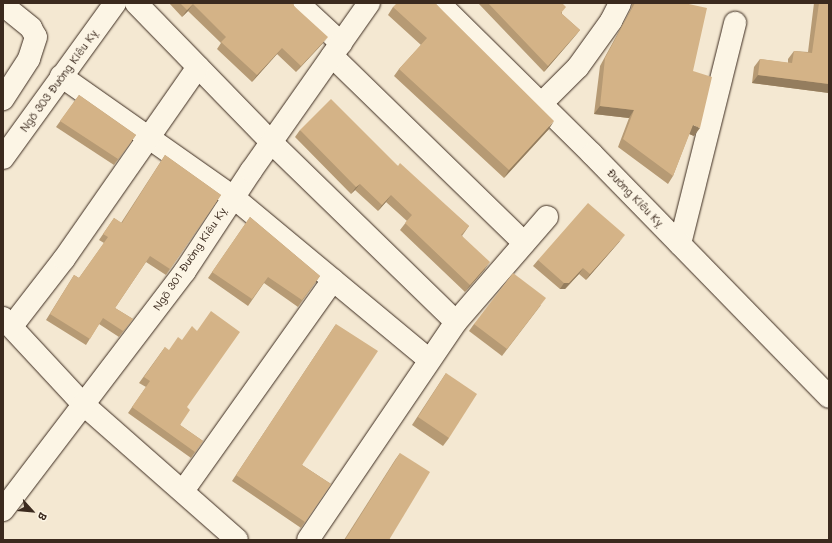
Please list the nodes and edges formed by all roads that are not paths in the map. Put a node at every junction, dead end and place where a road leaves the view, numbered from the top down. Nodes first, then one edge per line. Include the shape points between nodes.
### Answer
1 (115, 3) edge
2 (136, 3) edge
3 (298, 3) edge
4 (369, 3) edge
5 (439, 3) edge
6 (620, 3) edge
7 (3, 6) edge
8 (735, 23) dead end
9 (336, 50) junction
10 (198, 67) junction
11 (61, 76) junction
12 (3, 99) edge
13 (541, 104) junction
14 (148, 138) junction
15 (271, 142) junction
16 (3, 158) edge
17 (232, 197) junction
18 (547, 217) dead end
19 (524, 243) junction
20 (680, 244) junction
21 (333, 280) junction
22 (7, 322) edge
23 (456, 322) junction
24 (429, 360) junction
25 (829, 397) edge
26 (83, 404) junction
27 (183, 491) junction
28 (3, 510) edge
29 (237, 540) edge
30 (308, 540) edge

1 - 11 street, Ngõ 303 Đường Kiêu Kỵ
2 - 10 street
3 - 9 street
4 - 9 street, Ngõ 301 Đường Kiêu Kỵ
5 - 13 street, Đường Kiêu Kỵ
6 - 13 street via 611,21 578,67
7 - 12 street via 31,28 36,36 29,58
8 - 20 street
9 - 15 street, Ngõ 301 Đường Kiêu Kỵ
9 - 19 street
10 - 14 street
10 - 15 street
11 - 14 street
11 - 16 street, Ngõ 303 Đường Kiêu Kỵ
13 - 20 street, Đường Kiêu Kỵ
14 - 17 street
14 - 22 street via 64,259
15 - 17 street, Ngõ 301 Đường Kiêu Kỵ
15 - 23 street
17 - 21 street
17 - 26 street, Ngõ 301 Đường Kiêu Kỵ via 185,271
18 - 19 street
19 - 23 street
20 - 25 street, Đường Kiêu Kỵ
21 - 24 street
21 - 27 street
22 - 26 street
23 - 24 street
24 - 30 street
26 - 27 street
26 - 28 street, Ngõ 301 Đường Kiêu Kỵ
27 - 29 street

